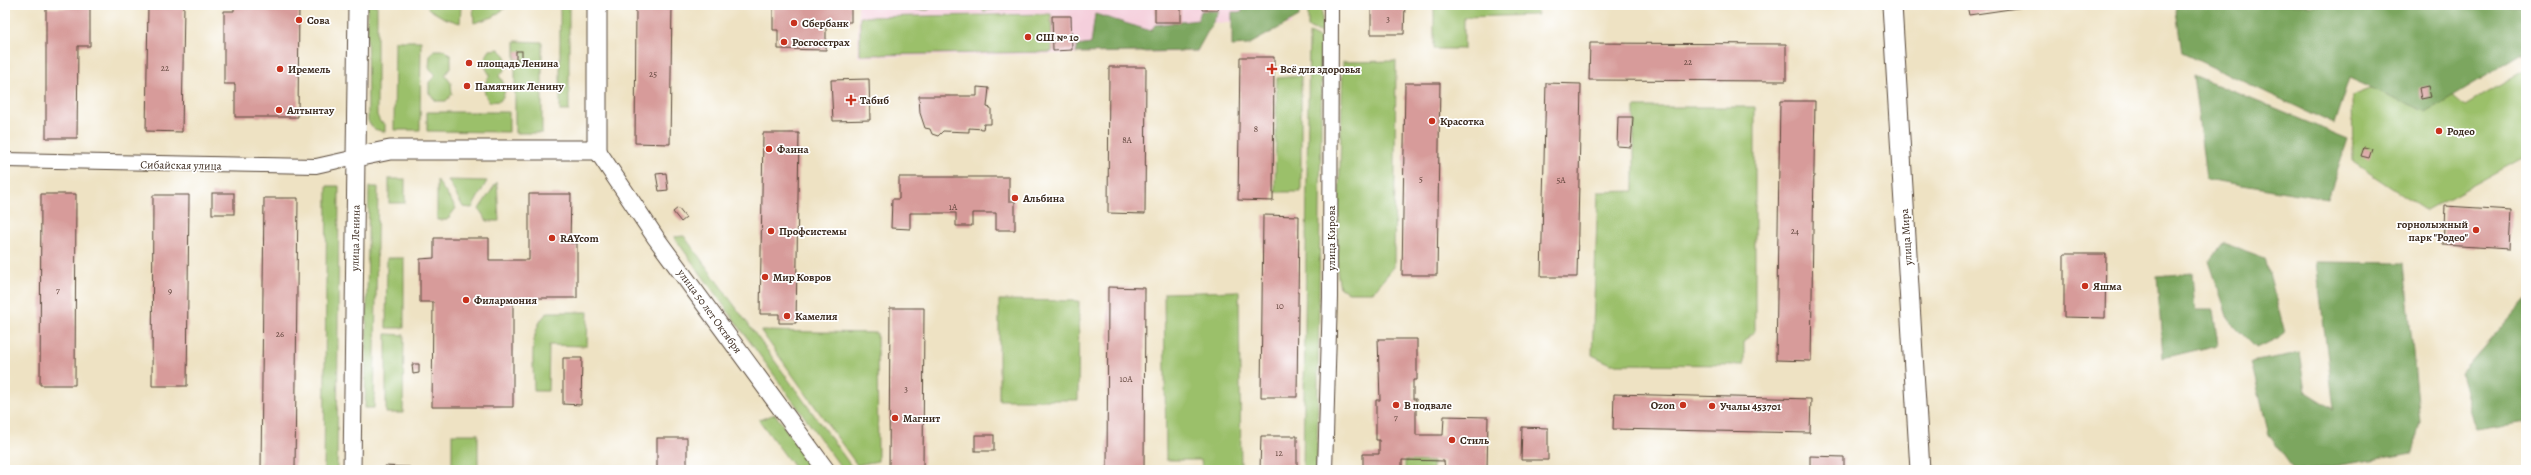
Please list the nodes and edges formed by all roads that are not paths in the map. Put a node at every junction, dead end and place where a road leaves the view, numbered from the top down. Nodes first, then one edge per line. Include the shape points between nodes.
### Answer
1 (358, 5) edge
2 (597, 5) edge
3 (1331, 5) edge
4 (1892, 5) edge
5 (597, 150) junction
6 (356, 157) junction
7 (5, 160) edge
8 (352, 470) edge
9 (826, 470) edge
10 (1325, 470) edge
11 (1920, 470) edge

1 - 6 main road, улица Ленина
2 - 5 main road
3 - 10 street, улица Кирова via 1330,297
4 - 11 main road, улица Мира
5 - 6 main road via 390,150
5 - 9 street, улица 50 лет Октября via 656,238
6 - 7 street, Сибайская улица via 309,166
6 - 8 street, улица Ленина

